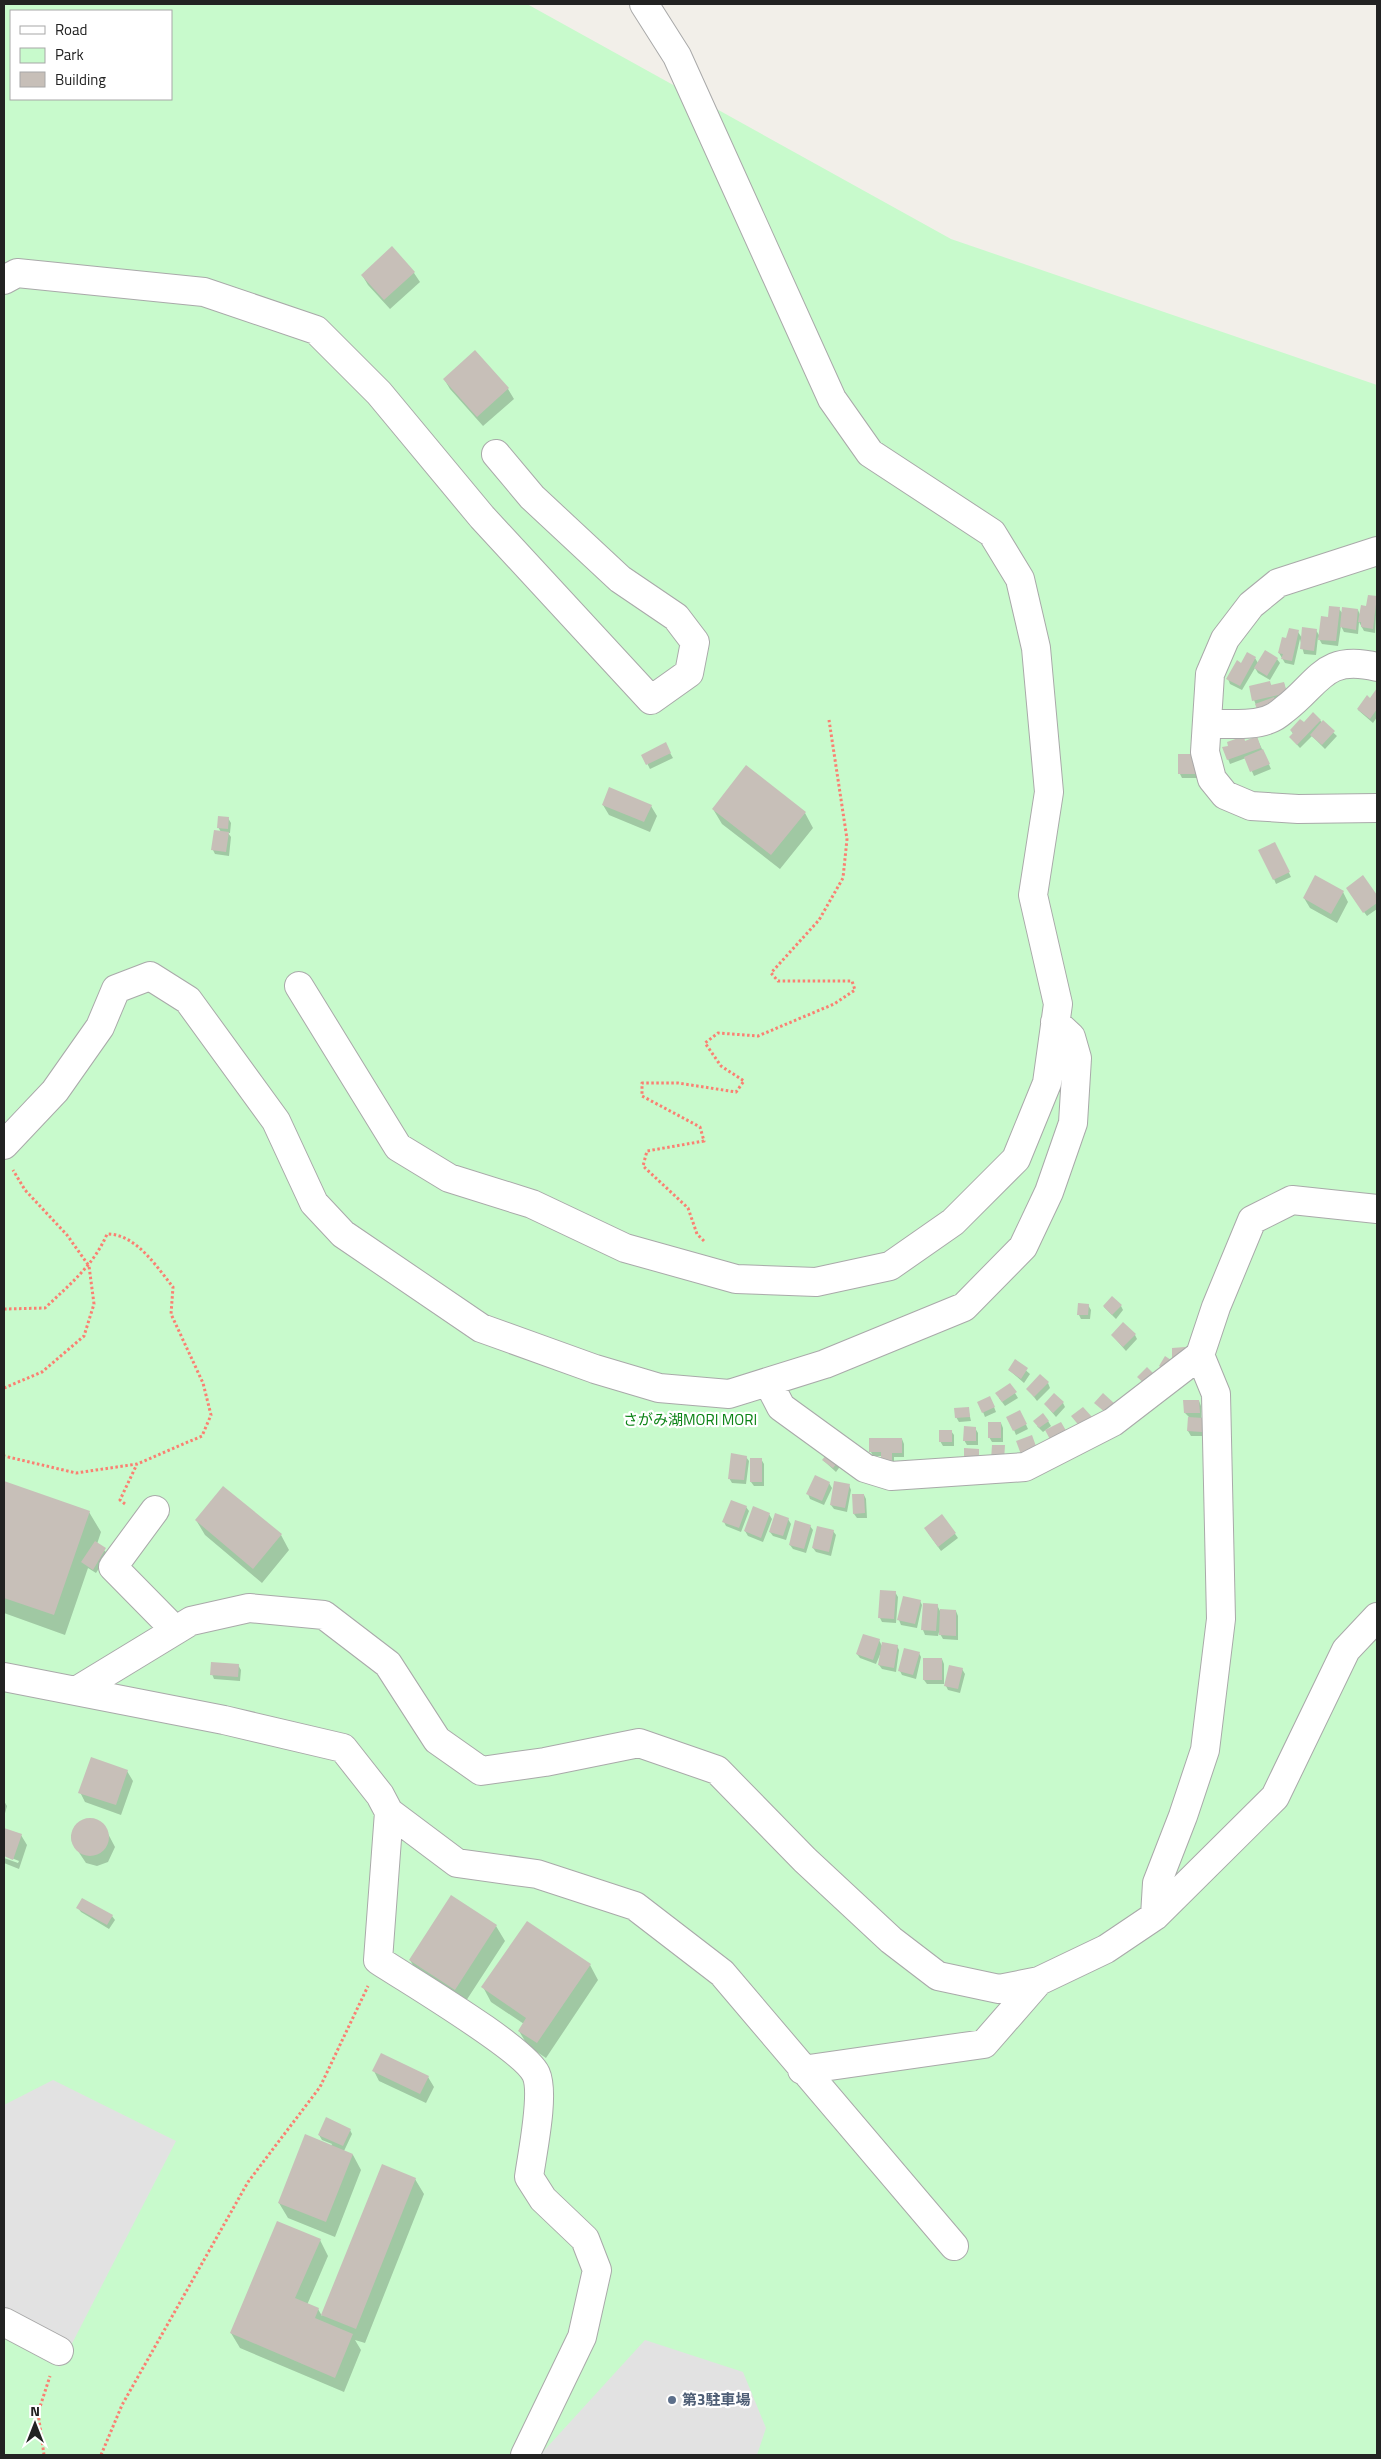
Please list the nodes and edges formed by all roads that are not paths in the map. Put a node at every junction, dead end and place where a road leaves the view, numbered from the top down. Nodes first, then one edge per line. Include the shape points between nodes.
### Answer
1 (644, 4) edge
2 (4, 280) edge
3 (496, 454) dead end
4 (1377, 551) edge
5 (1377, 667) edge
6 (1207, 724) junction
7 (1377, 808) edge
8 (299, 986) dead end
9 (1056, 1022) junction
10 (6, 1154) edge
11 (1377, 1208) edge
12 (1200, 1355) junction
13 (768, 1382) junction
14 (156, 1510) dead end
15 (1377, 1617) edge
16 (175, 1630) junction
17 (4, 1677) edge
18 (76, 1691) junction
19 (390, 1812) junction
20 (1155, 1916) junction
21 (1038, 1981) junction
22 (802, 2070) junction
23 (954, 2246) dead end
24 (4, 2322) edge
25 (59, 2351) road end
26 (524, 2455) edge

1 - 9 lane via 677,56 832,399 870,453 992,533 1020,579 1036,648 1049,792 1033,895 1058,1004
2 - 3 lane via 17,273 204,292 316,330 379,393 482,517 651,700 689,673 695,642 676,617 620,579 532,497
4 - 6 lane via 1278,583 1251,605 1225,639 1210,674
5 - 6 lane via 1347,664 1334,667 1321,674 1272,719
6 - 7 lane via 1205,752 1212,779 1225,795 1250,806
8 - 9 lane via 398,1147 449,1178 532,1204 625,1248 736,1280 816,1282 890,1266 953,1222 1016,1159 1047,1082
9 - 13 lane via 1071,1038 1077,1058 1073,1123 1049,1192 1023,1247 964,1307 825,1364
10 - 13 lane via 100,1027 116,989 150,976 188,1000 276,1121 314,1203 343,1234 481,1328 659,1388 729,1394
11 - 12 lane via 1292,1200 1252,1220
12 - 13 lane via 1113,1422 1025,1467 947,1474 891,1476 865,1468 781,1407
12 - 20 lane via 1216,1394 1221,1619 1205,1750 1157,1883
14 - 16 lane via 113,1567
15 - 20 lane via 1346,1650 1276,1797
16 - 18 lane
16 - 21 lane via 191,1621 249,1608 324,1616 388,1664 437,1740 481,1771 639,1743 717,1770 805,1860 891,1940 938,1976 999,1989
17 - 18 lane
18 - 19 lane via 224,1720 343,1748
19 - 22 lane via 457,1863 537,1874 635,1906 722,1973
19 - 26 lane via 378,1960 514,2050 536,2074 539,2110 529,2177 543,2199 585,2239 597,2270 582,2336
20 - 21 lane via 1106,1949
21 - 22 lane via 984,2044
22 - 23 lane
24 - 25 lane

